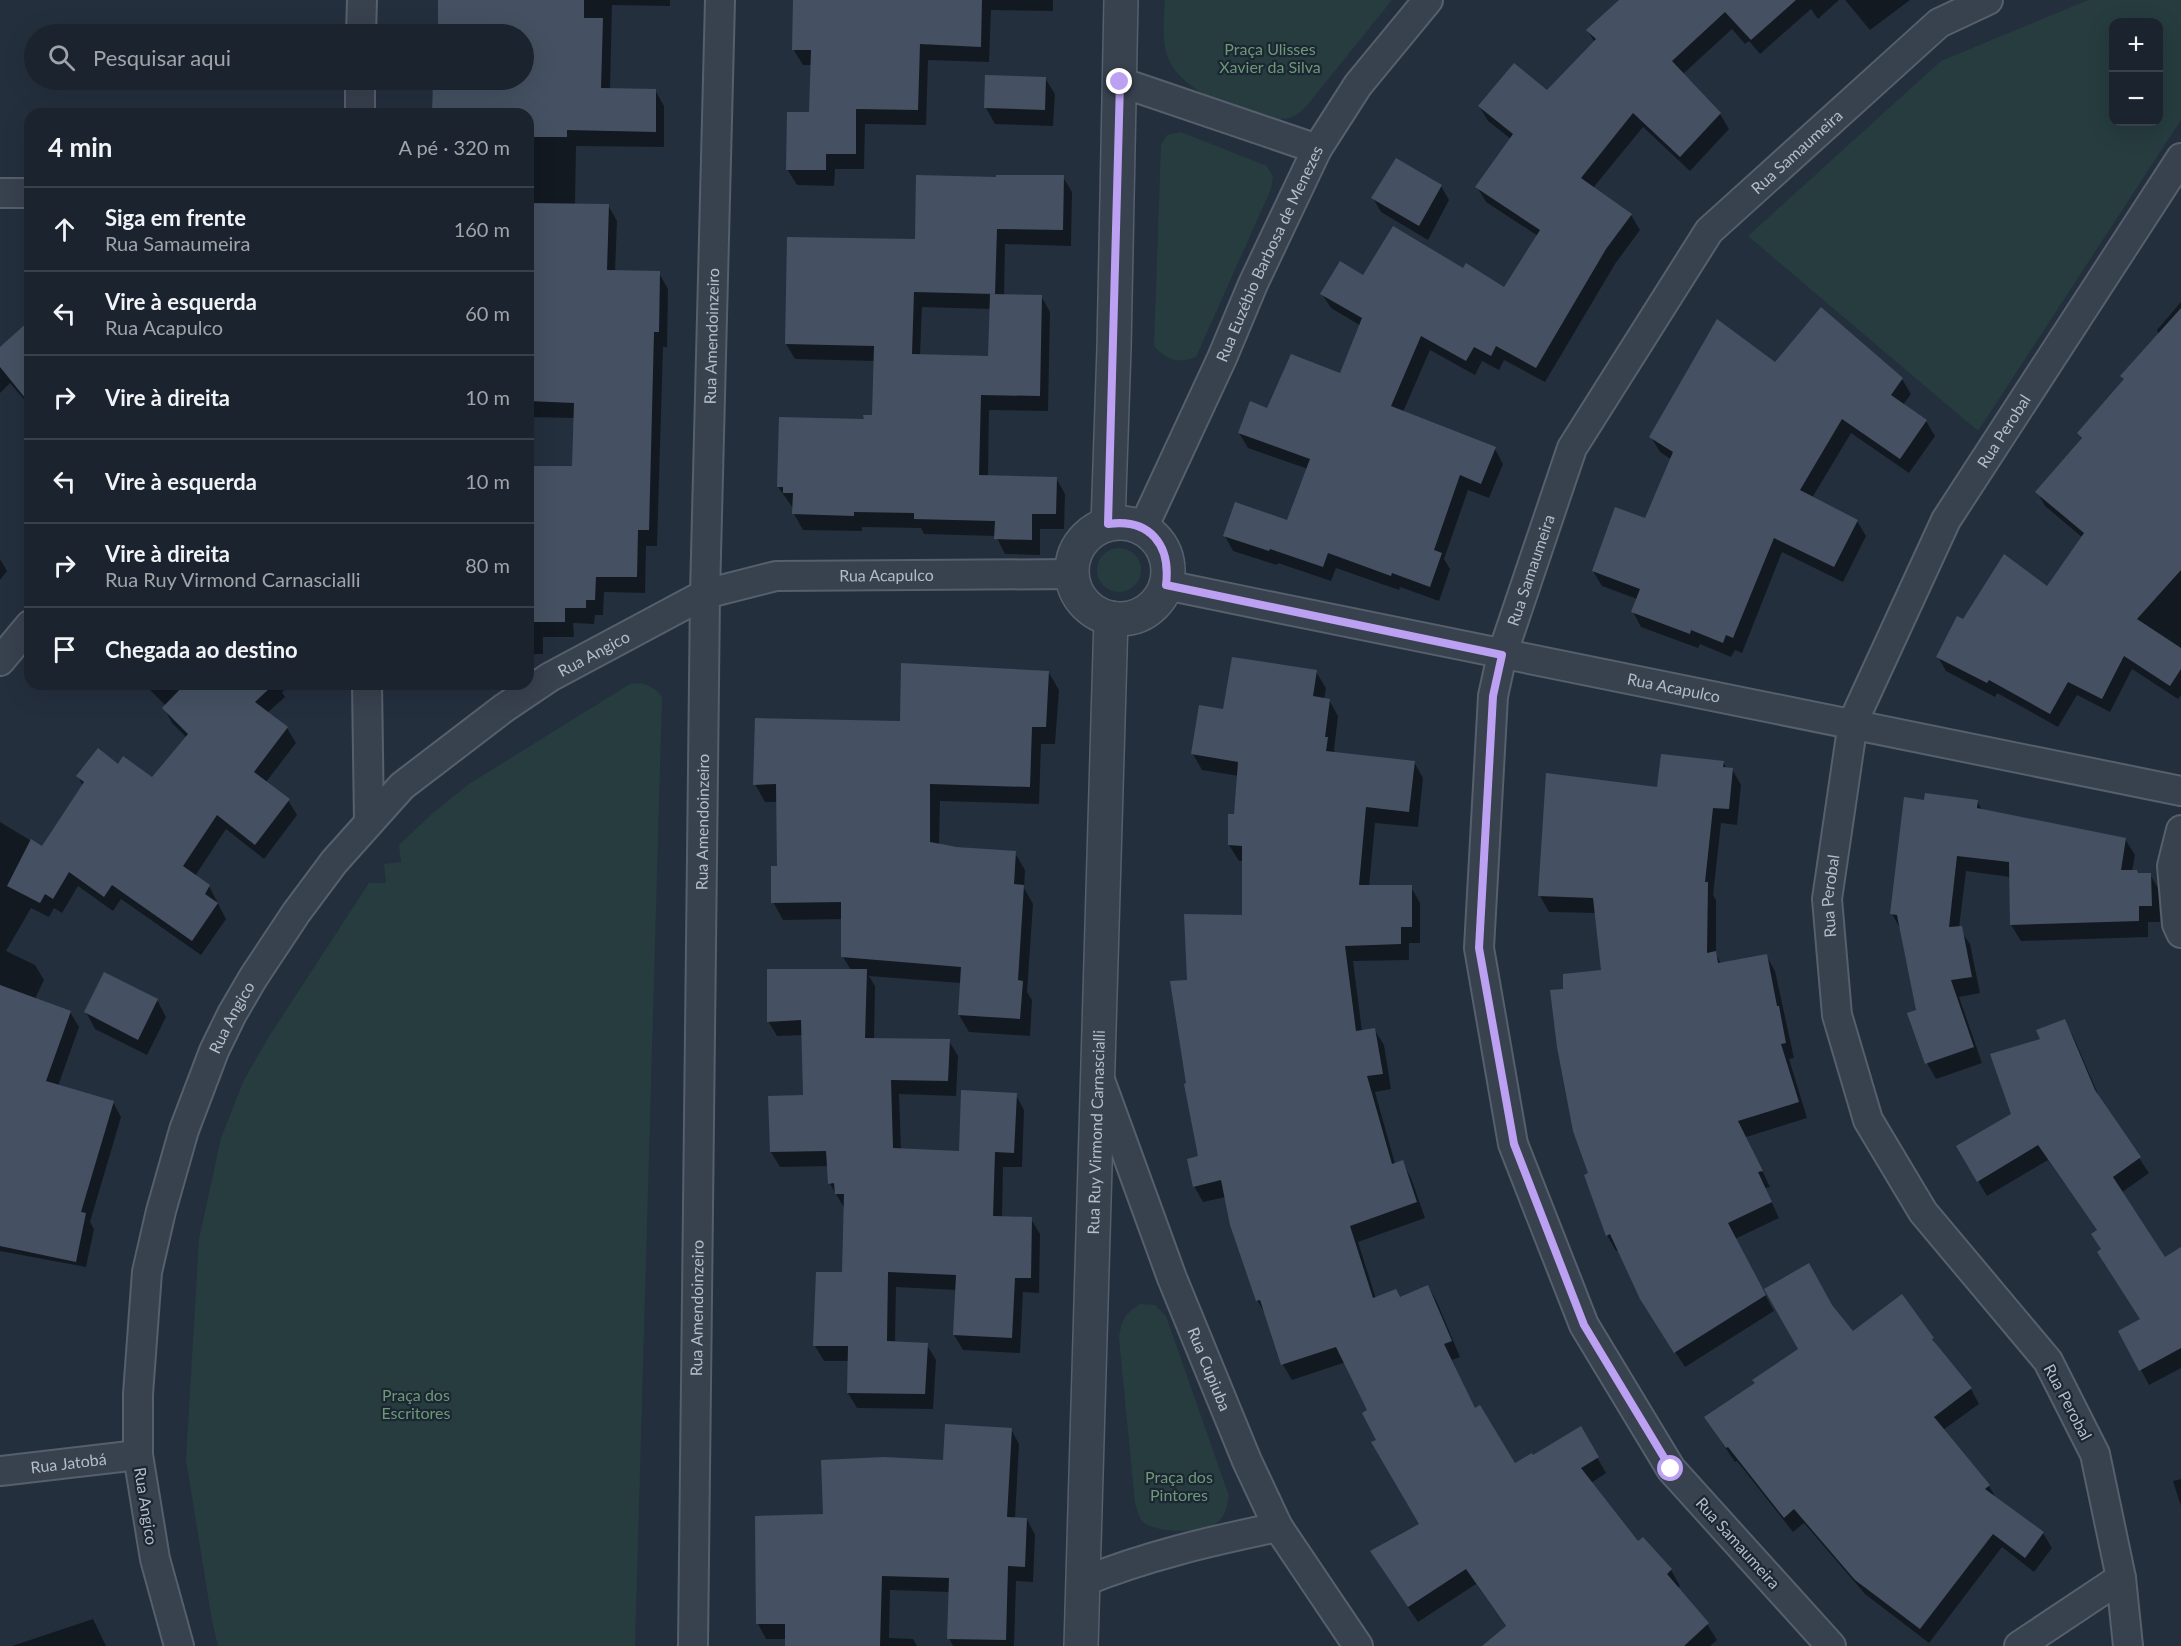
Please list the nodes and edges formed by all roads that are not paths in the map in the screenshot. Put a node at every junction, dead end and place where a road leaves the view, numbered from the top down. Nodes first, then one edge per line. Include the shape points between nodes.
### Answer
1 (362, 0) edge
2 (720, 0) edge
3 (1121, 0) edge
4 (1428, 0) edge
5 (1988, 0) edge
6 (361, 24) edge
7 (1120, 82) junction
8 (360, 90) edge
9 (360, 108) edge
10 (1317, 149) junction
11 (2181, 158) edge
12 (0, 193) edge
13 (24, 193) edge
14 (1108, 524) junction
15 (1143, 528) junction
16 (1072, 574) junction
17 (1166, 585) junction
18 (705, 594) junction
19 (1111, 618) junction
20 (24, 632) edge
21 (1502, 655) junction
22 (0, 661) edge
23 (534, 688) edge
24 (367, 690) edge
25 (531, 690) edge
26 (1853, 722) junction
27 (2181, 791) edge
28 (369, 821) junction
29 (2181, 830) edge
30 (2181, 933) edge
31 (1098, 1072) junction
32 (138, 1455) junction
33 (0, 1471) edge
34 (1278, 1527) junction
35 (2121, 1578) junction
36 (1082, 1582) junction
37 (179, 1646) edge
38 (693, 1646) edge
39 (1080, 1646) edge
40 (1358, 1646) edge
41 (1831, 1646) edge
42 (2019, 1646) edge
43 (2128, 1646) edge

1 - 6 street
2 - 18 street, Rua Amendoinzeiro
3 - 7 street
4 - 10 street, Rua Euzébio Barbosa de Menezes via 1358,85
5 - 21 street, Rua Samaumeira via 1940,23 1708,231 1572,448
7 - 10 street
7 - 14 street
8 - 9 street
10 - 15 street, Rua Euzébio Barbosa de Menezes
11 - 26 street, Rua Perobal via 1946,520
12 - 13 street
14 - 15 street
14 - 16 street via 1081,542
15 - 17 street via 1165,552
16 - 18 street, Rua Acapulco via 776,576
16 - 19 street via 1083,603 1095,613
17 - 19 street via 1150,608 1124,619
17 - 21 street, Rua Acapulco
18 - 23 street, Rua Angico
18 - 38 street, Rua Amendoinzeiro
19 - 31 street, Rua Ruy Virmond Carnascialli
20 - 22 street
21 - 26 street, Rua Acapulco
21 - 41 street, Rua Samaumeira via 1493,696 1479,948 1514,1144 1584,1325 1671,1469
24 - 28 street
25 - 28 street, Rua Angico via 402,786
26 - 27 street, Rua Acapulco
26 - 35 street, Rua Perobal via 1827,899 1837,1015 1868,1120 1923,1212 2048,1360 2095,1454
28 - 32 street, Rua Angico via 296,913 248,987 214,1051 183,1130 147,1272
29 - 30 street via 2172,866
31 - 34 street, Rua Cupiuba via 1172,1278
31 - 36 street, Rua Ruy Virmond Carnascialli
32 - 33 street, Rua Jatobá
32 - 37 street, Rua Angico via 155,1559
34 - 36 street via 1180,1549
34 - 40 street, Rua Cupiuba
35 - 42 street
35 - 43 street, Rua Perobal
36 - 39 street, Rua Ruy Virmond Carnascialli

